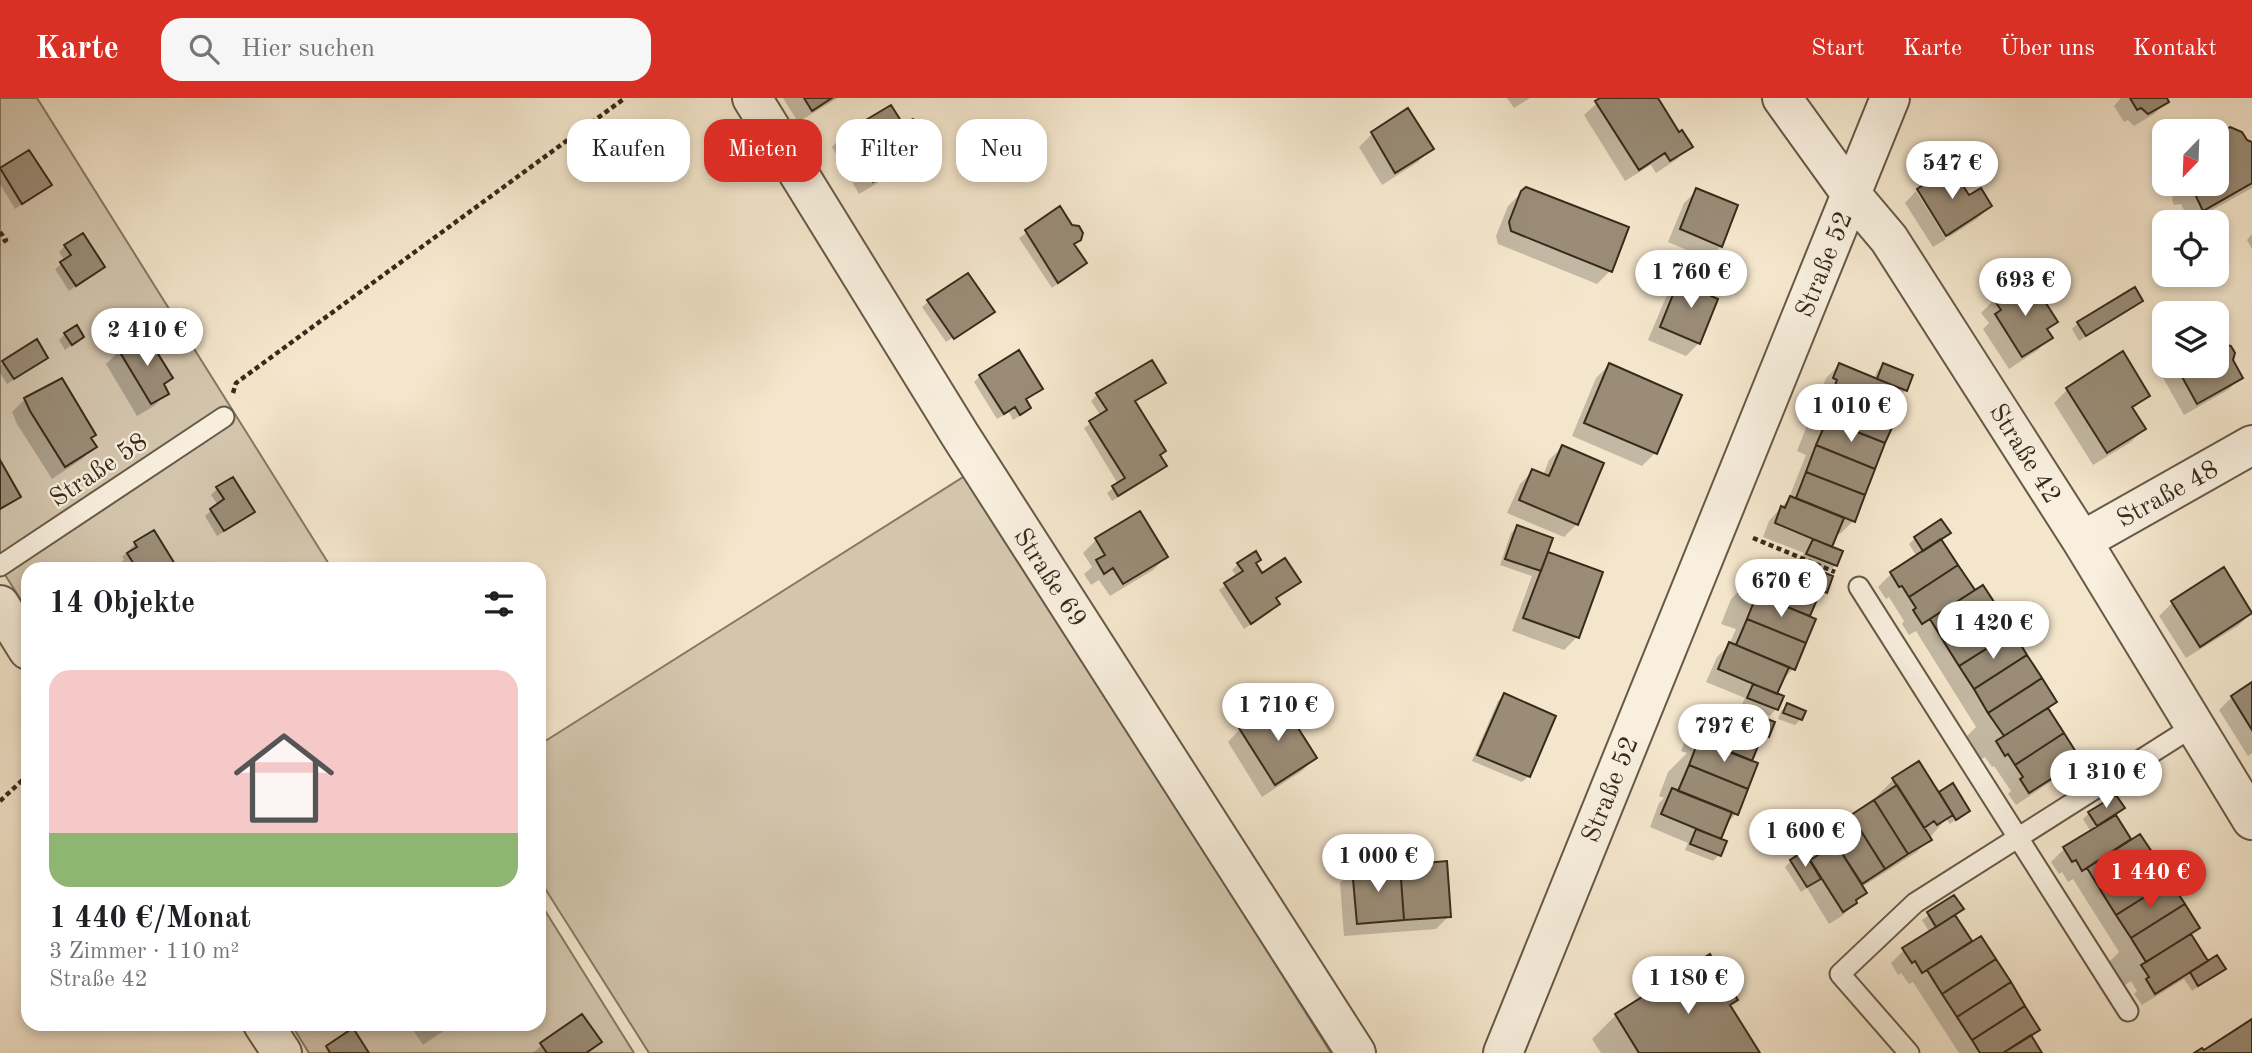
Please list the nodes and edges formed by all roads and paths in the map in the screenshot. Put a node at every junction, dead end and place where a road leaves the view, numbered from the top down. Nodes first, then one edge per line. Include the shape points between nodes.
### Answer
1 (625, 98) edge
2 (752, 98) edge
3 (1782, 98) edge
4 (1890, 98) edge
5 (1851, 194) junction
6 (0, 232) edge
7 (0, 244) edge
8 (224, 417) joint
9 (2252, 446) edge
10 (1717, 523) junction
11 (2082, 541) junction
12 (0, 566) edge
13 (1859, 587) joint
14 (0, 605) edge
15 (21, 639) edge
16 (2194, 726) junction
17 (21, 782) edge
18 (0, 801) edge
19 (2252, 820) edge
20 (2018, 838) junction
21 (2128, 1012) dead end
22 (268, 1031) edge
23 (282, 1053) edge
24 (1356, 1053) edge
25 (1503, 1053) edge
26 (1909, 1053) edge

1 - 8 path via 236,383
2 - 24 street, Straße 69 via 960,435
3 - 5 street, Straße 42
4 - 5 street, Straße 52
5 - 10 street, Straße 52
5 - 11 street, Straße 42 via 1889,239
6 - 7 path via 6,240
8 - 12 lane, Straße 58
9 - 11 street, Straße 48
10 - 13 path via 1848,578
10 - 25 street, Straße 52
11 - 16 street, Straße 42
13 - 20 lane
14 - 15 street
16 - 19 street, Straße 42
16 - 20 lane
17 - 18 path
20 - 21 lane
20 - 26 lane via 1915,903 1840,974
22 - 23 street

